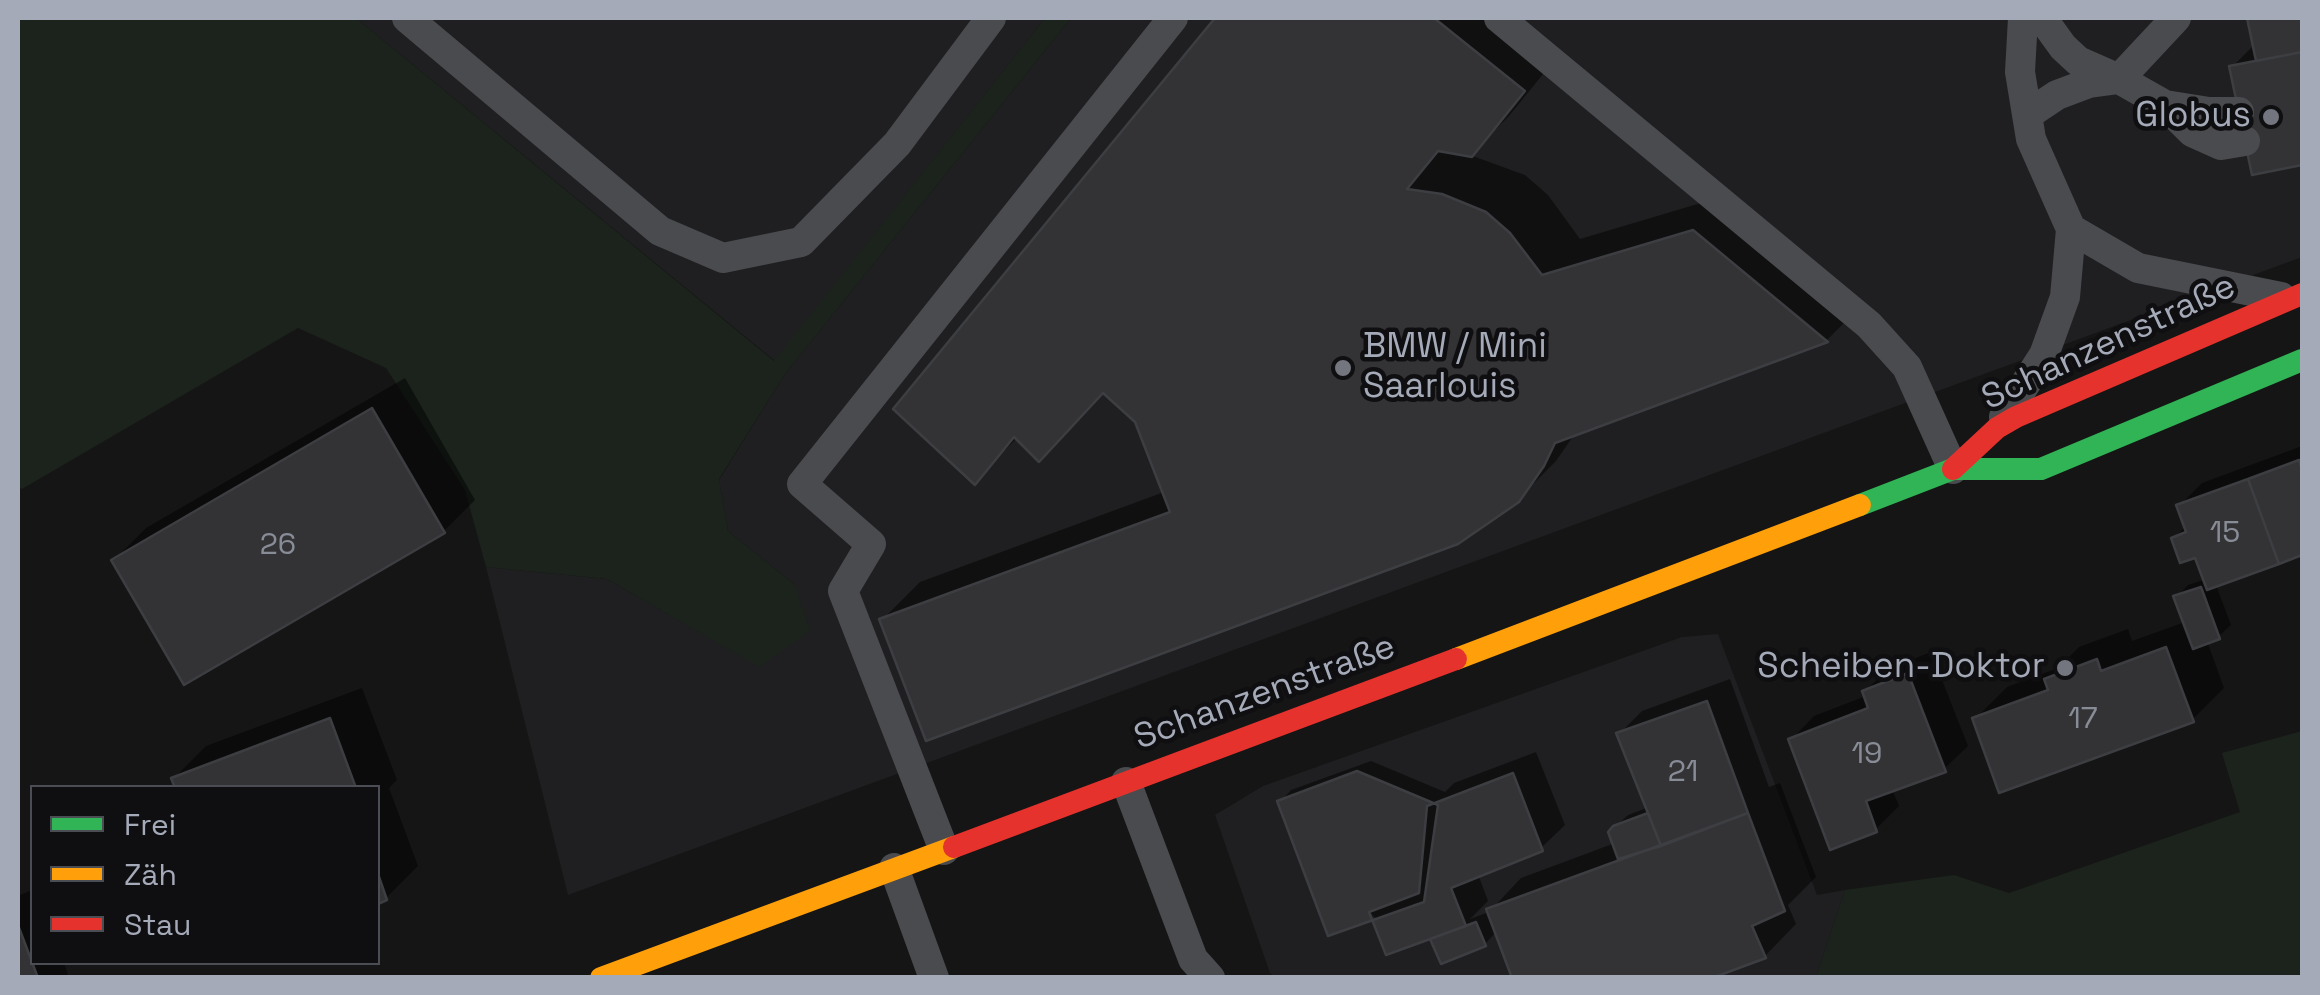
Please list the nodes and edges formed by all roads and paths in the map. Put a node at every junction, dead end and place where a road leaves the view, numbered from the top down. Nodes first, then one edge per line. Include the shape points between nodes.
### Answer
1 (408, 18) edge
2 (991, 18) edge
3 (1173, 18) edge
4 (1499, 18) edge
5 (2023, 18) edge
6 (2042, 18) edge
7 (2176, 18) edge
8 (2119, 79) junction
9 (2027, 116) junction
10 (2242, 126) dead end
11 (2071, 229) junction
12 (2295, 296) edge
13 (2302, 360) edge
14 (1997, 428) junction
15 (1953, 469) junction
16 (1126, 782) junction
17 (944, 850) junction
18 (894, 868) junction
19 (600, 978) edge
20 (934, 978) edge
21 (1210, 978) edge

1 - 2 lane via 660,231 723,258 801,242 897,144
3 - 17 lane via 802,484 872,544 843,592
4 - 15 lane via 1869,326 1908,367
5 - 9 lane via 2020,72
6 - 8 lane via 2078,61
7 - 8 lane
8 - 9 lane via 2057,95
8 - 10 lane via 2204,139 2222,145
9 - 11 lane
11 - 12 lane via 2138,268
11 - 14 lane via 2065,297 2044,355
12 - 14 street, Schanzenstraße
13 - 15 street, Schanzenstraße via 2041,469
14 - 15 street, Schanzenstraße
15 - 16 street, Schanzenstraße
16 - 17 street, Schanzenstraße
16 - 21 lane via 1193,959
17 - 18 street, Schanzenstraße
18 - 19 street, Schanzenstraße
18 - 20 lane

